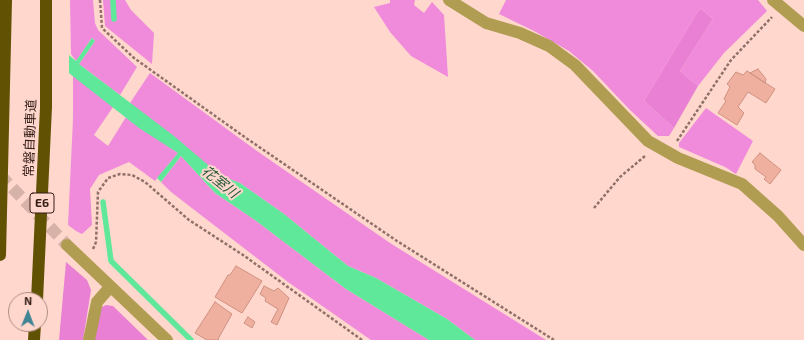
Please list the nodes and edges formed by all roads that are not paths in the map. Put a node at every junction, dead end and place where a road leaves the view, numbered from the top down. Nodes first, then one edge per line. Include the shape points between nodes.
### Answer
1 (6, 0) edge
2 (46, 0) edge
3 (449, 0) edge
4 (777, 4) edge
5 (804, 26) edge
6 (67, 245) tunnel mouth
7 (804, 245) edge
8 (0, 255) edge
9 (110, 287) junction
10 (36, 292) edge
11 (89, 340) edge
12 (167, 340) edge

1 - 8 highway, 常磐自動車道
2 - 10 highway, 常磐自動車道 / E6 via 46,107
3 - 7 street via 486,23 520,33 550,46 575,65 648,141 669,154 742,184 778,216
4 - 5 street
6 - 9 street
9 - 11 street via 97,302
9 - 12 street

